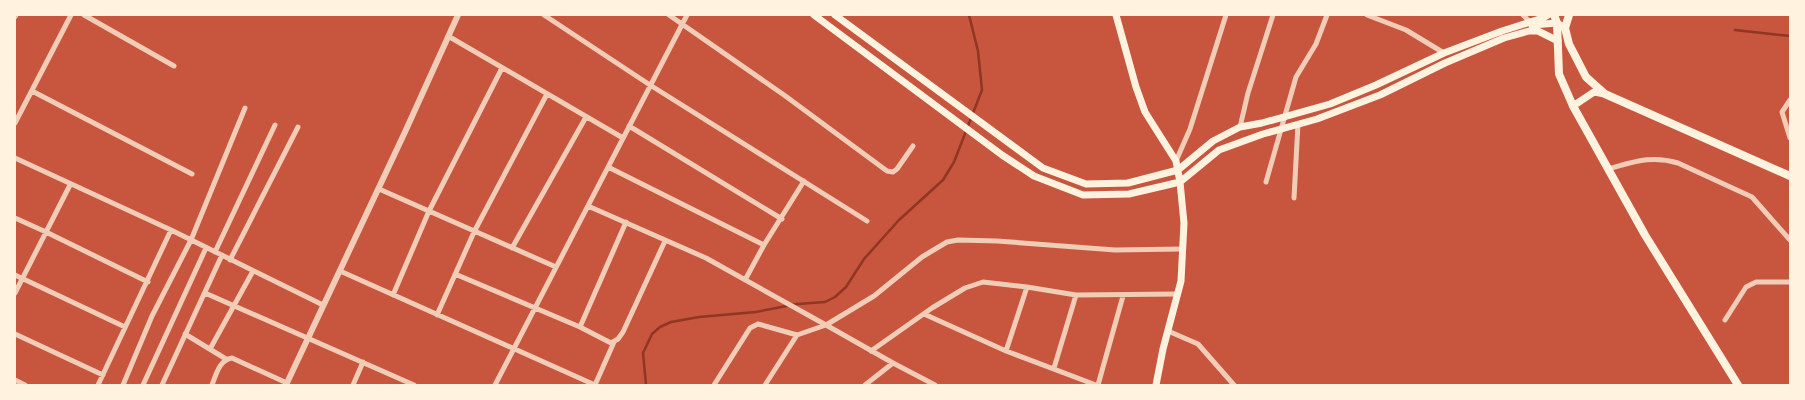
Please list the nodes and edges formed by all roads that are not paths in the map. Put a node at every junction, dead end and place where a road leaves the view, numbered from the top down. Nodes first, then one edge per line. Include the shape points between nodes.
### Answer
1 (70, 15) edge
2 (84, 15) edge
3 (458, 15) edge
4 (544, 15) edge
5 (669, 15) edge
6 (687, 15) edge
7 (814, 15) edge
8 (836, 15) edge
9 (1116, 15) edge
10 (1226, 15) edge
11 (1273, 15) edge
12 (1327, 15) edge
13 (1367, 15) edge
14 (1523, 15) edge
15 (1548, 15) edge
16 (1569, 15) edge
17 (1556, 19) edge
18 (1530, 23) junction
19 (682, 24) junction
20 (1565, 28) junction
21 (1521, 29) junction
22 (448, 36) junction
23 (1558, 41) junction
24 (1444, 53) junction
25 (174, 66) dead end
26 (502, 68) junction
27 (650, 85) junction
28 (32, 91) junction
29 (547, 94) junction
30 (1605, 94) junction
31 (1790, 100) edge
32 (1572, 106) junction
33 (245, 108) dead end
34 (1285, 116) junction
35 (586, 117) junction
36 (15, 123) edge
37 (1298, 124) junction
38 (275, 125) dead end
39 (629, 126) junction
40 (298, 127) dead end
41 (1240, 127) junction
42 (1282, 129) junction
43 (623, 138) junction
44 (1790, 138) edge
45 (913, 146) dead end
46 (15, 158) edge
47 (1176, 161) junction
48 (608, 167) junction
49 (1043, 168) junction
50 (1608, 169) junction
51 (1178, 170) junction
52 (192, 174) dead end
53 (1790, 176) edge
54 (1038, 177) junction
55 (804, 181) junction
56 (1180, 182) junction
57 (1266, 182) dead end
58 (70, 185) junction
59 (379, 189) junction
60 (1294, 198) dead end
61 (588, 206) junction
62 (429, 212) junction
63 (15, 218) edge
64 (782, 219) junction
65 (867, 220) dead end
66 (626, 222) junction
67 (171, 230) junction
68 (46, 232) junction
69 (474, 232) junction
70 (191, 240) junction
71 (1790, 240) edge
72 (665, 241) junction
73 (764, 245) junction
74 (206, 248) junction
75 (512, 248) junction
76 (1182, 249) junction
77 (215, 252) junction
78 (222, 255) junction
79 (230, 260) junction
80 (556, 267) junction
81 (253, 270) junction
82 (340, 272) junction
83 (455, 274) junction
84 (15, 276) edge
85 (22, 278) junction
86 (745, 280) junction
87 (148, 282) junction
88 (1790, 282) edge
89 (1027, 287) junction
90 (15, 293) edge
91 (205, 293) junction
92 (1178, 294) junction
93 (393, 295) junction
94 (1076, 295) junction
95 (1123, 296) junction
96 (233, 305) junction
97 (323, 305) junction
98 (535, 308) junction
99 (924, 314) junction
100 (437, 315) junction
101 (1725, 320) dead end
102 (826, 325) junction
103 (125, 327) junction
104 (580, 328) junction
105 (1168, 331) junction
106 (15, 334) edge
107 (185, 334) junction
108 (797, 335) junction
109 (308, 338) junction
110 (614, 342) junction
111 (210, 349) junction
112 (514, 349) junction
113 (872, 351) junction
114 (1006, 351) junction
115 (226, 359) junction
116 (362, 362) junction
117 (893, 363) junction
118 (1054, 368) junction
119 (103, 375) junction
120 (15, 380) edge
121 (162, 383) edge
122 (286, 384) edge
123 (25, 385) edge
124 (98, 385) edge
125 (123, 385) edge
126 (143, 385) edge
127 (170, 385) edge
128 (212, 385) edge
129 (353, 385) edge
130 (414, 385) edge
131 (495, 385) edge
132 (595, 385) edge
133 (714, 385) edge
134 (765, 385) edge
135 (865, 385) edge
136 (936, 385) edge
137 (1097, 385) edge
138 (1156, 385) edge
139 (1234, 385) edge
140 (1738, 385) edge

1 - 28 street
2 - 25 street
3 - 22 street
4 - 27 street
5 - 19 street
6 - 19 street
7 - 54 main road via 1002,155
8 - 49 main road
9 - 47 main road via 1145,112
10 - 47 street via 1190,129
11 - 41 street
12 - 34 street via 1316,44 1296,77
13 - 24 street via 1406,30
14 - 18 street
15 - 18 main road
16 - 20 main road
17 - 20 main road
17 - 21 main road
17 - 23 main road
18 - 21 main road
19 - 27 street
19 - 45 street via 887,171 897,169
20 - 30 main road via 1579,66 1589,81
21 - 23 main road via 1538,31
21 - 24 main road via 1502,31
21 - 37 main road via 1380,94
22 - 26 street
22 - 59 street
23 - 32 main road via 1559,74
24 - 34 main road via 1330,104
26 - 29 street
26 - 62 street
27 - 39 street
27 - 55 street
28 - 36 street
28 - 52 street
29 - 35 street
29 - 69 street
30 - 32 main road via 1594,92
30 - 53 main road
31 - 44 street via 1782,112
32 - 50 main road
33 - 70 street
34 - 41 main road
34 - 42 street
35 - 43 street
35 - 75 street
37 - 42 main road
37 - 60 street
38 - 77 street
39 - 43 street
39 - 64 street
40 - 79 street
41 - 51 main road via 1212,141
42 - 56 main road via 1219,150
42 - 57 street
43 - 48 street
46 - 58 street
47 - 51 main road
48 - 61 street
48 - 73 street
49 - 51 main road via 1086,184 1128,183
49 - 54 main road
50 - 71 street via 1649,158 1678,163 1752,197
50 - 140 main road
51 - 56 main road
54 - 56 main road via 1083,195 1130,194
55 - 64 street
55 - 65 street
56 - 76 main road via 1184,223
58 - 67 street
58 - 68 street
59 - 62 street
59 - 82 street
61 - 66 street
61 - 80 street
62 - 69 street
62 - 93 street
63 - 68 street
64 - 73 street
66 - 72 street
66 - 104 street
67 - 70 street
67 - 87 street
68 - 85 street
68 - 87 street
69 - 75 street
69 - 83 street
70 - 74 street
70 - 125 street via 152,316
72 - 86 street via 706,258
72 - 110 street via 623,332
73 - 86 street
74 - 77 street
74 - 126 street
75 - 80 street
76 - 92 main road
76 - 102 street via 1115,250 953,241 922,257 874,296
77 - 78 street
78 - 79 street
78 - 91 street
79 - 81 street
80 - 98 street
81 - 96 street
81 - 97 street
82 - 93 street
82 - 97 street
83 - 98 street
83 - 100 street
84 - 85 street
85 - 90 street
85 - 103 street
86 - 102 street
87 - 103 street
88 - 101 street via 1751,284
89 - 94 street
89 - 99 street via 975,284
89 - 114 street
91 - 96 street
91 - 107 street
92 - 95 street
92 - 105 main road
93 - 100 street
94 - 95 street
94 - 118 street
95 - 137 street
96 - 109 street
96 - 111 street
97 - 109 street
98 - 104 street
98 - 112 street
99 - 113 street
99 - 114 street
100 - 112 street
102 - 108 street
102 - 113 street
103 - 119 street
104 - 110 street
105 - 138 main road
105 - 139 street via 1198,344
106 - 119 street
107 - 111 street
107 - 121 street
108 - 133 street via 761,324 752,326
108 - 134 street
109 - 116 street
109 - 122 street
110 - 132 street
111 - 115 street
112 - 131 street
112 - 132 street
113 - 117 street
114 - 118 street
115 - 122 street via 240,361
115 - 128 street
116 - 129 street
116 - 130 street
117 - 135 street
117 - 136 street
118 - 137 street
119 - 124 street
120 - 123 street
121 - 127 street

